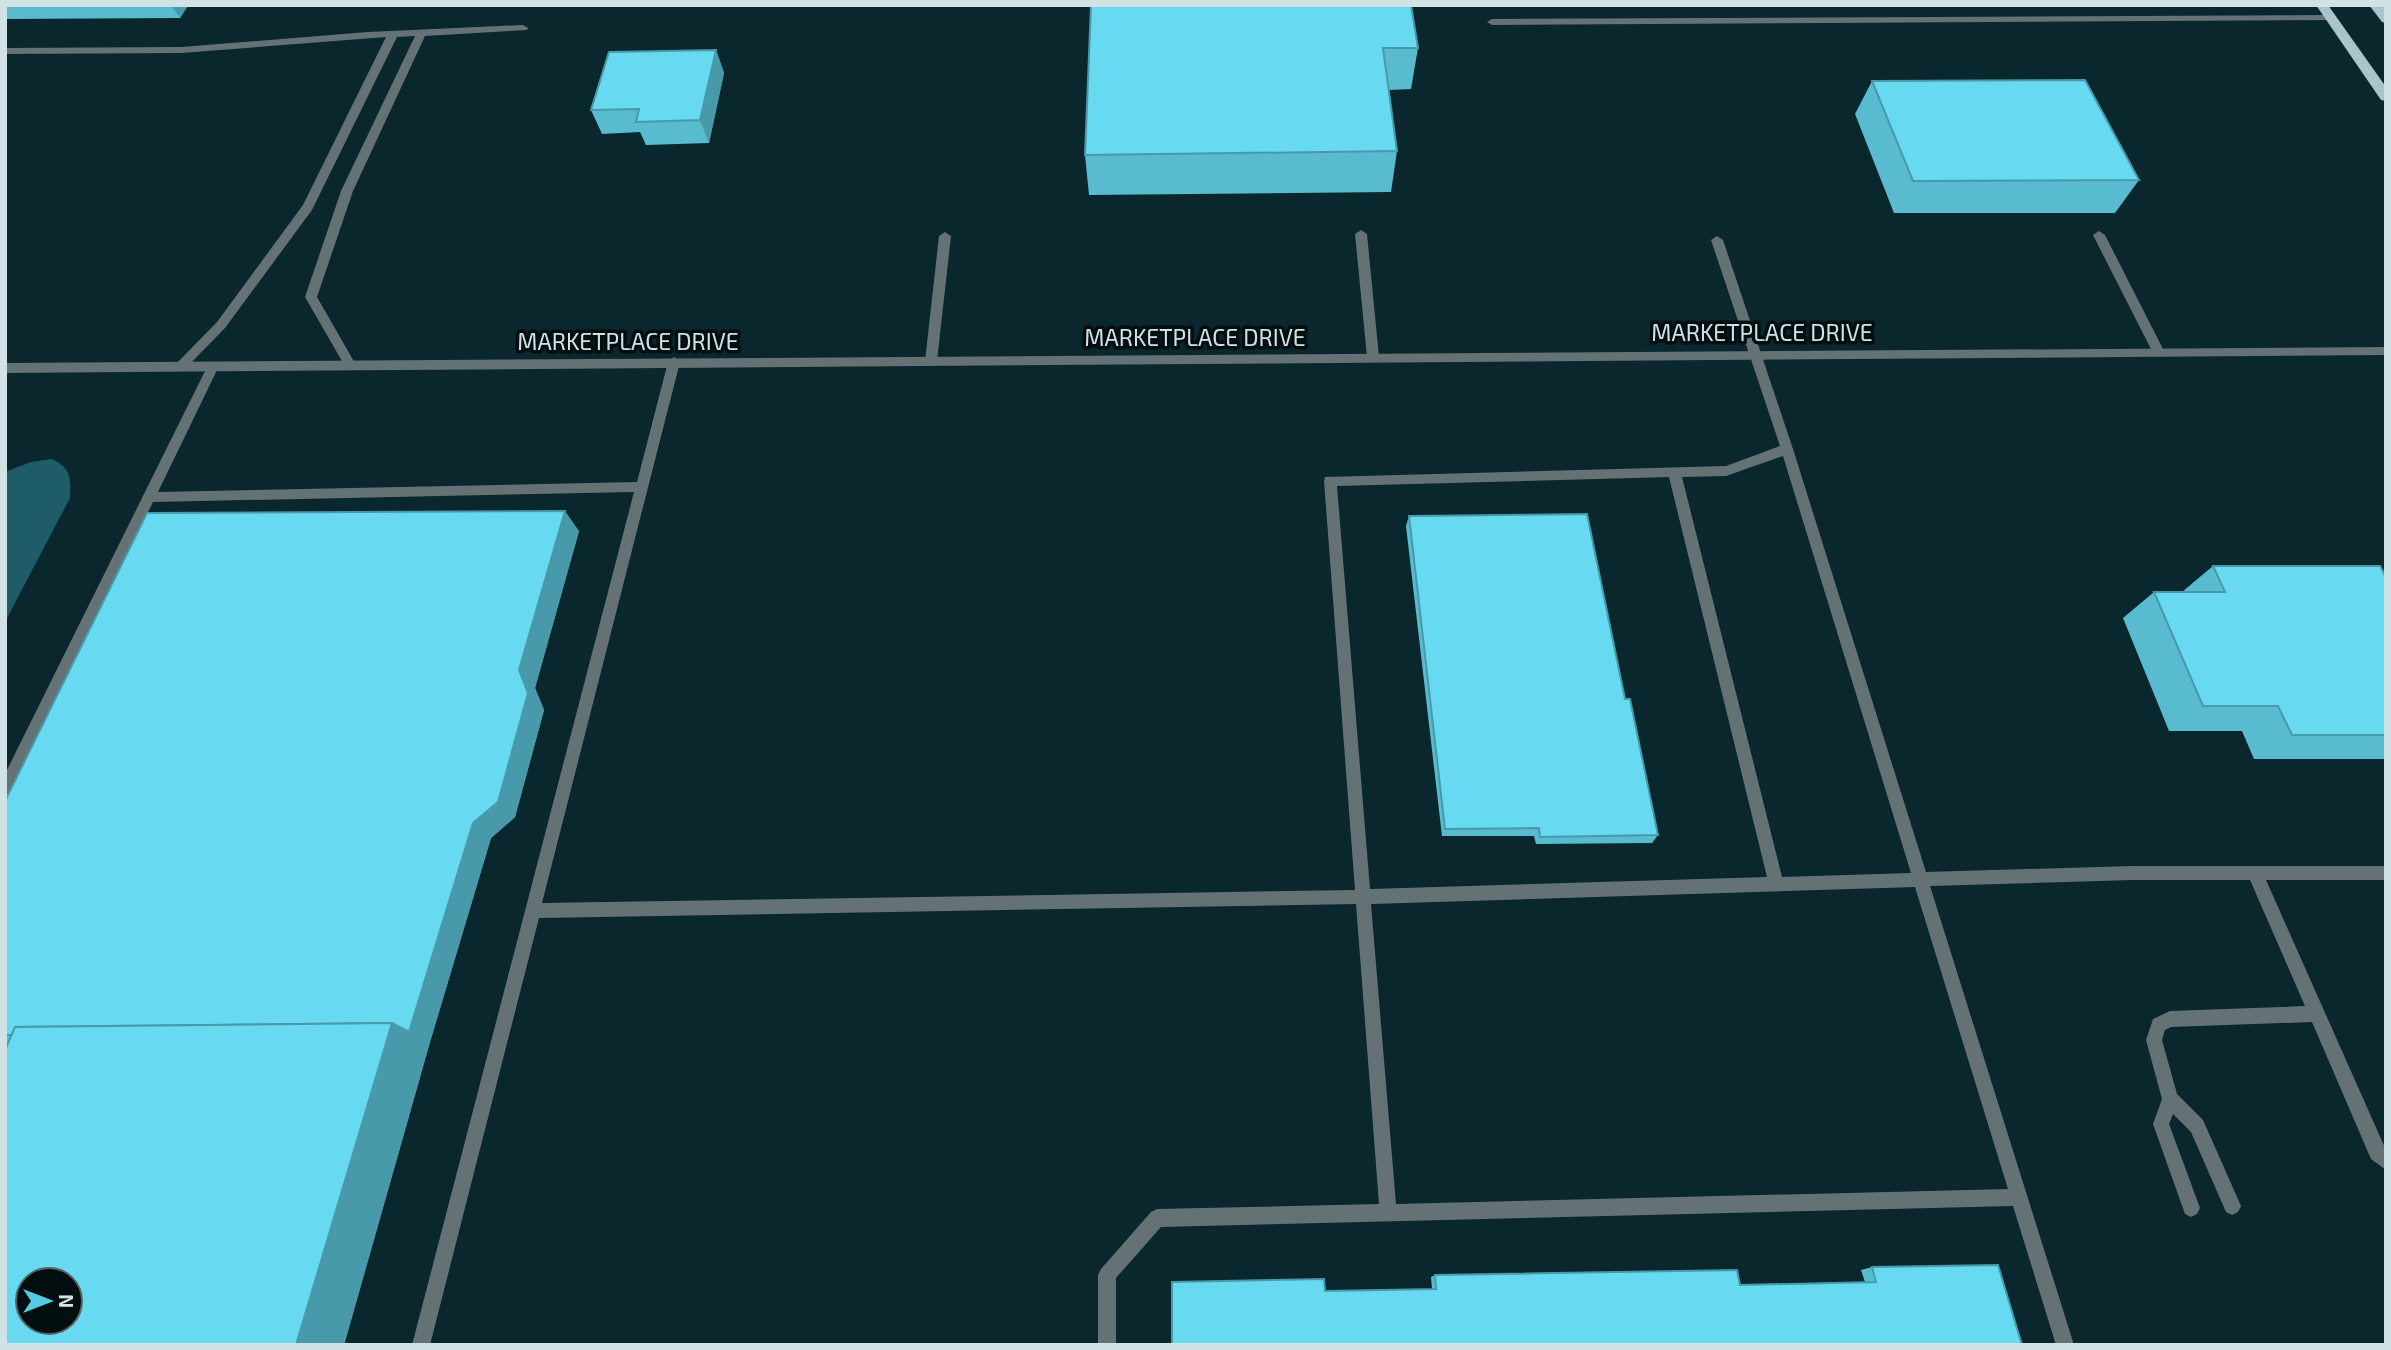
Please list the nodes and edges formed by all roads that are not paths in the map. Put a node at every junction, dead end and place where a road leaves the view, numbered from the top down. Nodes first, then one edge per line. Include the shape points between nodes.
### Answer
1 (2322, 5) edge
2 (2375, 5) edge
3 (2330, 18) junction
4 (2386, 19) edge
5 (1492, 22) dead end
6 (523, 28) dead end
7 (421, 33) junction
8 (393, 34) junction
9 (5, 51) edge
10 (2386, 97) edge
11 (1361, 234) dead end
12 (2099, 235) dead end
13 (945, 236) dead end
14 (1717, 240) dead end
15 (2158, 351) junction
16 (2386, 351) edge
17 (1755, 354) junction
18 (1373, 357) junction
19 (930, 360) junction
20 (674, 362) junction
21 (350, 365) junction
22 (181, 366) junction
23 (212, 366) junction
24 (5, 368) edge
25 (1787, 449) junction
26 (1674, 472) junction
27 (643, 486) junction
28 (149, 497) junction
29 (5, 790) edge
30 (2255, 873) junction
31 (2386, 873) edge
32 (1921, 878) junction
33 (1776, 882) junction
34 (1363, 897) junction
35 (533, 911) junction
36 (2317, 1014) junction
37 (2170, 1099) junction
38 (2386, 1162) edge
39 (2019, 1197) junction
40 (2232, 1206) dead end
41 (2191, 1208) dead end
42 (1388, 1213) junction
43 (421, 1345) edge
44 (1107, 1345) edge
45 (2065, 1345) edge

1 - 3 main road
2 - 4 main road
3 - 5 street
3 - 10 main road
6 - 7 street
7 - 8 street
7 - 21 street via 347,191 312,297
8 - 9 street via 181,50
8 - 22 street via 308,207 221,325
11 - 18 street
12 - 15 street
13 - 19 street
14 - 17 street
15 - 16 street, MARKETPLACE DRIVE
15 - 17 street, MARKETPLACE DRIVE
17 - 18 street, MARKETPLACE DRIVE
17 - 25 street
18 - 19 street, MARKETPLACE DRIVE
19 - 20 street, MARKETPLACE DRIVE
20 - 21 street, MARKETPLACE DRIVE
20 - 27 street
21 - 23 street, MARKETPLACE DRIVE
22 - 23 street, MARKETPLACE DRIVE
22 - 24 street, MARKETPLACE DRIVE
23 - 28 street
25 - 26 street via 1726,471
25 - 32 street
26 - 33 street
26 - 34 street via 1330,481
27 - 28 street
27 - 35 street
28 - 29 street
30 - 31 street
30 - 32 street
30 - 36 street
32 - 33 street
32 - 39 street
33 - 34 street
34 - 35 street
34 - 42 street
35 - 43 street
36 - 37 street via 2170,1018 2159,1025 2154,1040
36 - 38 street via 2377,1153
37 - 40 street via 2197,1126
37 - 41 street via 2161,1124
39 - 42 street
39 - 45 street
42 - 44 street via 1157,1218 1107,1275

